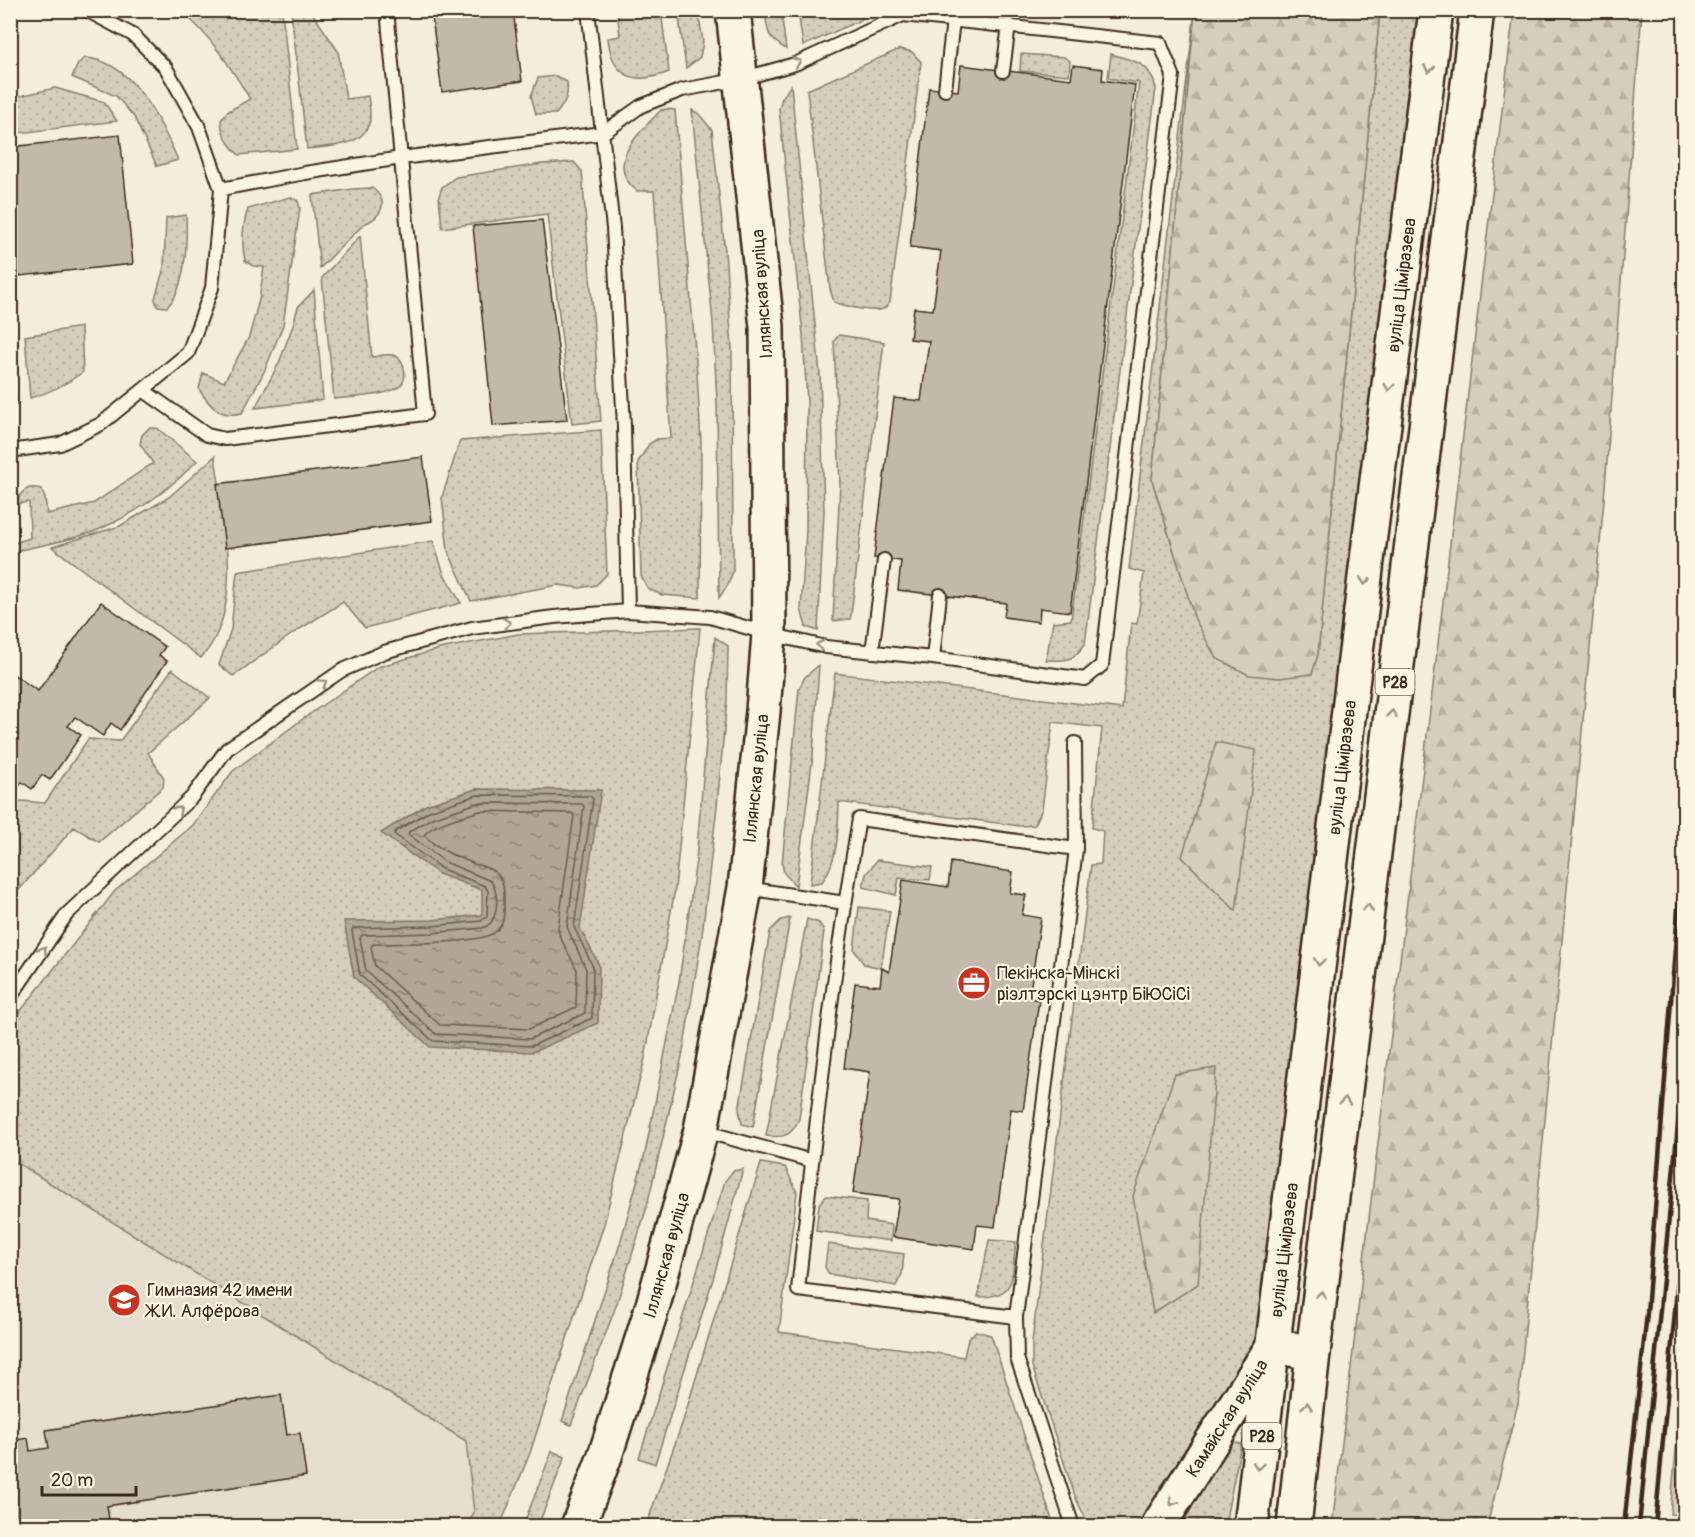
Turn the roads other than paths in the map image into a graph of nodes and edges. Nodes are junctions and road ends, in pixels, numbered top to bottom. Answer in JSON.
{"nodes":[{"id":1,"x":86,"y":10,"type":"edge"},
{"id":2,"x":387,"y":10,"type":"edge"},
{"id":3,"x":588,"y":10,"type":"edge"},
{"id":4,"x":733,"y":10,"type":"edge"},
{"id":5,"x":1436,"y":10,"type":"edge"},
{"id":6,"x":1477,"y":10,"type":"edge"},
{"id":7,"x":953,"y":20,"type":"junction"},
{"id":8,"x":1009,"y":26,"type":"junction"},
{"id":9,"x":1003,"y":71,"type":"dead end"},
{"id":10,"x":741,"y":79,"type":"junction"},
{"id":11,"x":945,"y":90,"type":"dead end"},
{"id":12,"x":603,"y":133,"type":"junction"},
{"id":13,"x":401,"y":158,"type":"junction"},
{"id":14,"x":221,"y":189,"type":"junction"},
{"id":15,"x":143,"y":390,"type":"junction"},
{"id":16,"x":10,"y":451,"type":"edge"},
{"id":17,"x":884,"y":560,"type":"dead end"},
{"id":18,"x":940,"y":595,"type":"dead end"},
{"id":19,"x":628,"y":611,"type":"junction"},
{"id":20,"x":769,"y":634,"type":"junction"},
{"id":21,"x":872,"y":652,"type":"junction"},
{"id":22,"x":933,"y":658,"type":"junction"},
{"id":23,"x":1075,"y":743,"type":"dead end"},
{"id":24,"x":1076,"y":849,"type":"junction"},
{"id":25,"x":745,"y":888,"type":"junction"},
{"id":26,"x":844,"y":903,"type":"junction"},
{"id":27,"x":10,"y":998,"type":"edge"},
{"id":28,"x":701,"y":1130,"type":"junction"},
{"id":29,"x":812,"y":1161,"type":"junction"},
{"id":30,"x":1016,"y":1317,"type":"junction"},
{"id":31,"x":1273,"y":1346,"type":"junction"},
{"id":32,"x":1313,"y":1353,"type":"junction"},
{"id":33,"x":578,"y":1527,"type":"edge"},
{"id":34,"x":1072,"y":1527,"type":"edge"},
{"id":35,"x":1158,"y":1527,"type":"edge"},
{"id":36,"x":1251,"y":1527,"type":"edge"},
{"id":37,"x":1294,"y":1527,"type":"edge"}],
"edges":[{"from":1,"to":14,"type":"lane"},
{"from":2,"to":13,"type":"lane"},
{"from":3,"to":12,"type":"lane"},
{"from":4,"to":10,"type":"main road","name":"Іллянская вуліца"},
{"from":5,"to":31,"type":"main road","name":"вуліца Ціміразева","number":"Р28","one_way":true},
{"from":32,"to":6,"type":"main road","number":"Р28","one_way":true},
{"from":7,"to":8,"type":"lane"},
{"from":10,"to":7,"type":"lane","one_way":true},
{"from":7,"to":11,"type":"lane"},
{"from":8,"to":9,"type":"lane"},
{"from":8,"to":22,"type":"lane"},
{"from":10,"to":12,"type":"lane"},
{"from":10,"to":20,"type":"main road","name":"Іллянская вуліца"},
{"from":12,"to":13,"type":"lane"},
{"from":12,"to":19,"type":"lane"},
{"from":13,"to":14,"type":"lane"},
{"from":13,"to":15,"type":"lane"},
{"from":14,"to":15,"type":"lane"},
{"from":15,"to":16,"type":"lane"},
{"from":17,"to":21,"type":"lane"},
{"from":18,"to":22,"type":"lane"},
{"from":19,"to":20,"type":"lane"},
{"from":27,"to":19,"type":"lane","one_way":true},
{"from":21,"to":20,"type":"lane","one_way":true},
{"from":20,"to":25,"type":"main road","name":"Іллянская вуліца"},
{"from":21,"to":22,"type":"lane"},
{"from":23,"to":24,"type":"lane"},
{"from":24,"to":26,"type":"lane"},
{"from":24,"to":30,"type":"lane"},
{"from":25,"to":26,"type":"lane"},
{"from":25,"to":28,"type":"main road","name":"Іллянская вуліца"},
{"from":26,"to":29,"type":"lane"},
{"from":28,"to":29,"type":"lane"},
{"from":28,"to":33,"type":"main road","name":"Іллянская вуліца"},
{"from":29,"to":30,"type":"lane"},
{"from":30,"to":34,"type":"lane"},
{"from":31,"to":32,"type":"main road","name":"Камайская вуліца"},
{"from":31,"to":35,"type":"main road","name":"Камайская вуліца","one_way":true},
{"from":31,"to":36,"type":"main road","name":"вуліца Ціміразева","number":"Р28","one_way":true},
{"from":37,"to":32,"type":"main road","number":"Р28","one_way":true}]}
